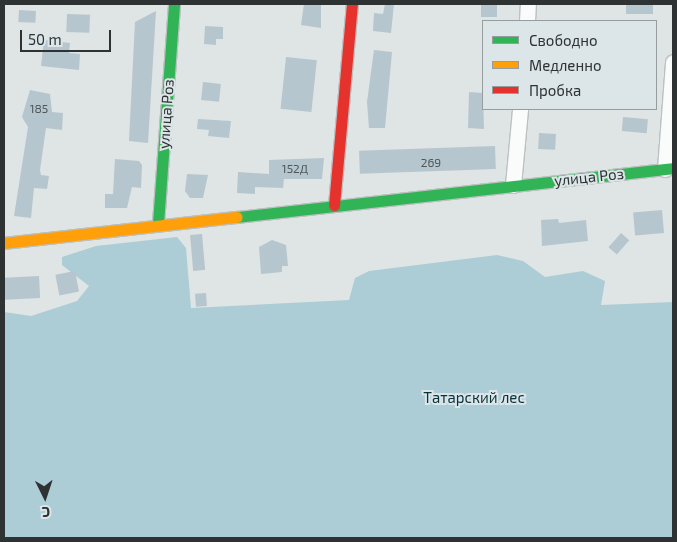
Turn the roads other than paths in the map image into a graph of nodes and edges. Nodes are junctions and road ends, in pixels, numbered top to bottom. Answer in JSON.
{"nodes":[{"id":1,"x":174,"y":4,"type":"edge"},
{"id":2,"x":352,"y":4,"type":"edge"},
{"id":3,"x":528,"y":4,"type":"edge"},
{"id":4,"x":527,"y":20,"type":"edge"},
{"id":5,"x":673,"y":62,"type":"edge"},
{"id":6,"x":520,"y":110,"type":"edge"},
{"id":7,"x":669,"y":169,"type":"edge"},
{"id":8,"x":513,"y":186,"type":"junction"},
{"id":9,"x":334,"y":204,"type":"junction"},
{"id":10,"x":158,"y":223,"type":"junction"},
{"id":11,"x":4,"y":243,"type":"edge"}],
"edges":[{"from":1,"to":10,"type":"street","name":"улица Роз"},
{"from":2,"to":9,"type":"street"},
{"from":3,"to":4,"type":"street"},
{"from":5,"to":7,"type":"street","name":"улица Роз"},
{"from":6,"to":8,"type":"street"},
{"from":7,"to":8,"type":"street","name":"улица Роз"},
{"from":8,"to":9,"type":"street","name":"улица Роз"},
{"from":9,"to":10,"type":"street","name":"улица Роз"},
{"from":10,"to":11,"type":"street","name":"улица Роз"}]}
